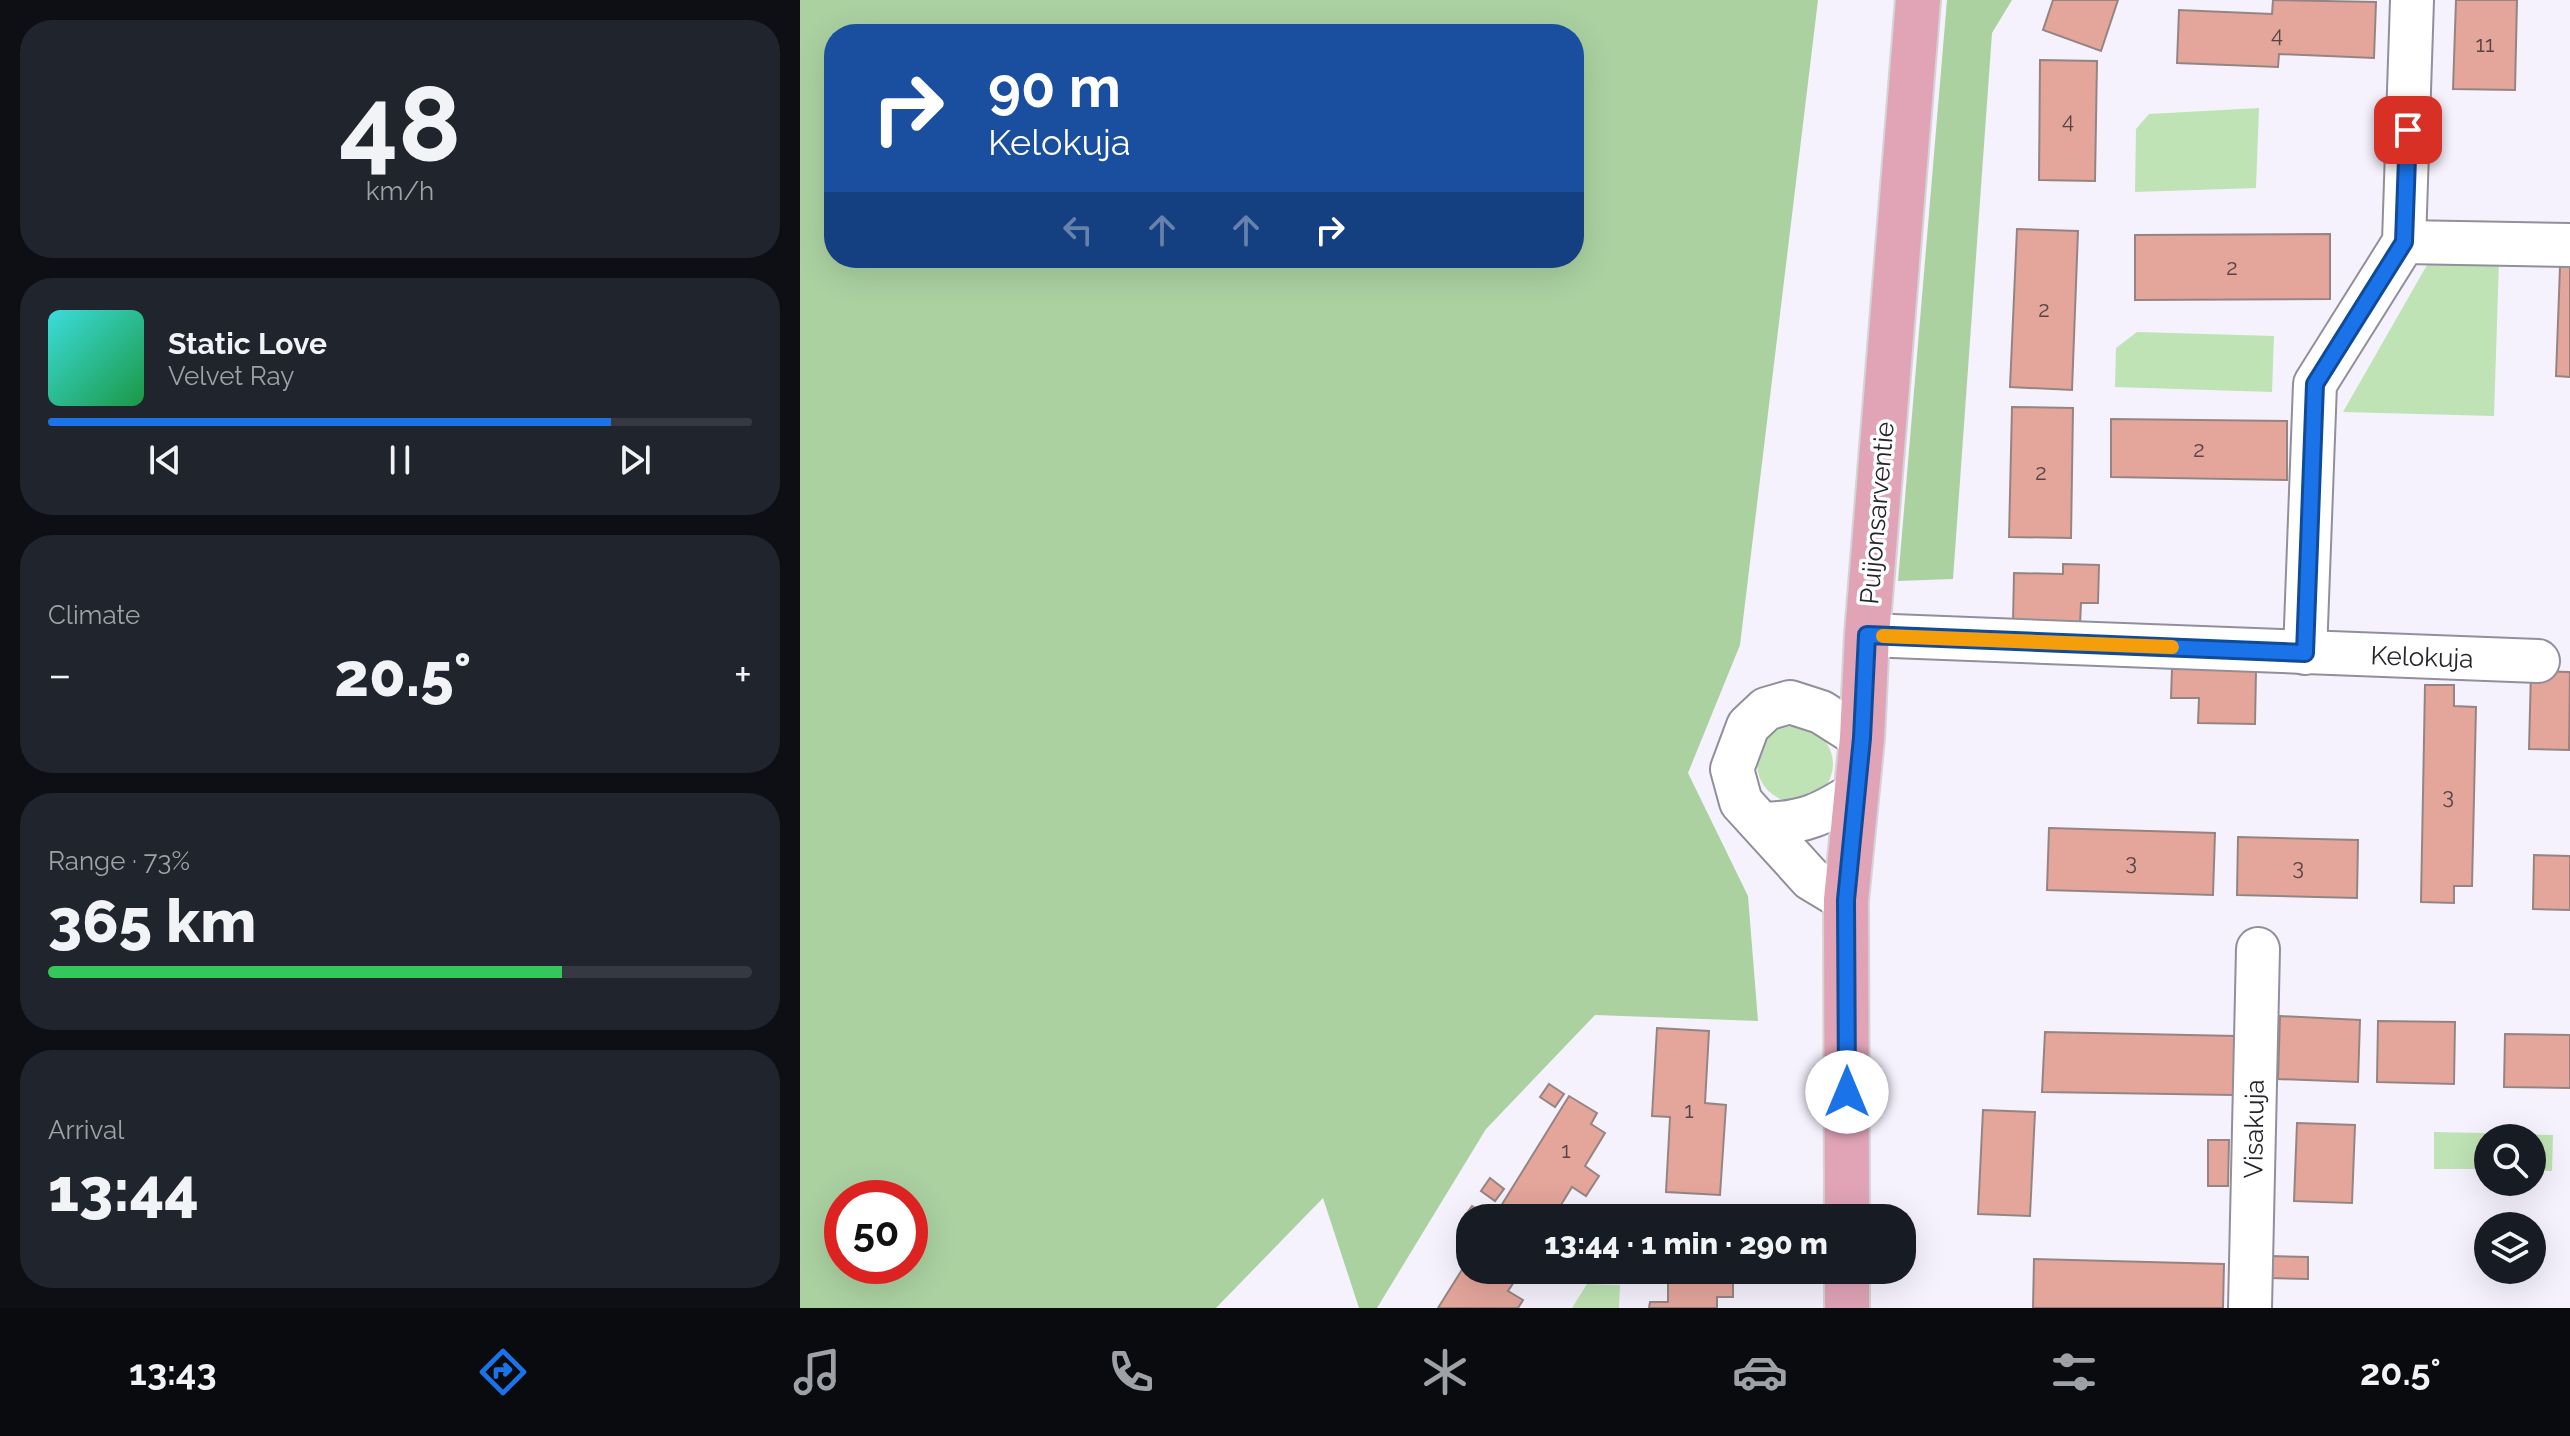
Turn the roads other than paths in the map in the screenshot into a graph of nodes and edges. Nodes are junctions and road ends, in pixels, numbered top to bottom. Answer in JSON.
{"nodes":[{"id":1,"x":1918,"y":0,"type":"edge"},
{"id":2,"x":2412,"y":0,"type":"edge"},
{"id":3,"x":2404,"y":242,"type":"junction"},
{"id":4,"x":2570,"y":245,"type":"edge"},
{"id":5,"x":1867,"y":635,"type":"junction"},
{"id":6,"x":2305,"y":653,"type":"junction"},
{"id":7,"x":2538,"y":661,"type":"dead end"},
{"id":8,"x":1862,"y":738,"type":"junction"},
{"id":9,"x":1857,"y":792,"type":"junction"},
{"id":10,"x":1763,"y":824,"type":"junction"},
{"id":11,"x":1846,"y":900,"type":"junction"},
{"id":12,"x":2258,"y":949,"type":"dead end"},
{"id":13,"x":1847,"y":1204,"type":"edge"},
{"id":14,"x":1847,"y":1284,"type":"edge"},
{"id":15,"x":1847,"y":1308,"type":"edge"},
{"id":16,"x":2250,"y":1308,"type":"edge"}],
"edges":[{"from":1,"to":5,"type":"main road","name":"Puijonsarventie"},
{"from":2,"to":3,"type":"street"},
{"from":3,"to":4,"type":"street"},
{"from":3,"to":6,"type":"street"},
{"from":5,"to":6,"type":"street","name":"Kelokuja"},
{"from":5,"to":8,"type":"main road","name":"Puijonsarventie"},
{"from":6,"to":7,"type":"street","name":"Kelokuja"},
{"from":8,"to":9,"type":"main road","name":"Puijonsarventie"},
{"from":8,"to":10,"type":"street"},
{"from":9,"to":10,"type":"street"},
{"from":9,"to":11,"type":"main road","name":"Puijonsarventie"},
{"from":10,"to":11,"type":"street"},
{"from":11,"to":13,"type":"main road","name":"Puijonsarventie"},
{"from":12,"to":16,"type":"street","name":"Visakuja"},
{"from":14,"to":15,"type":"main road"}]}
